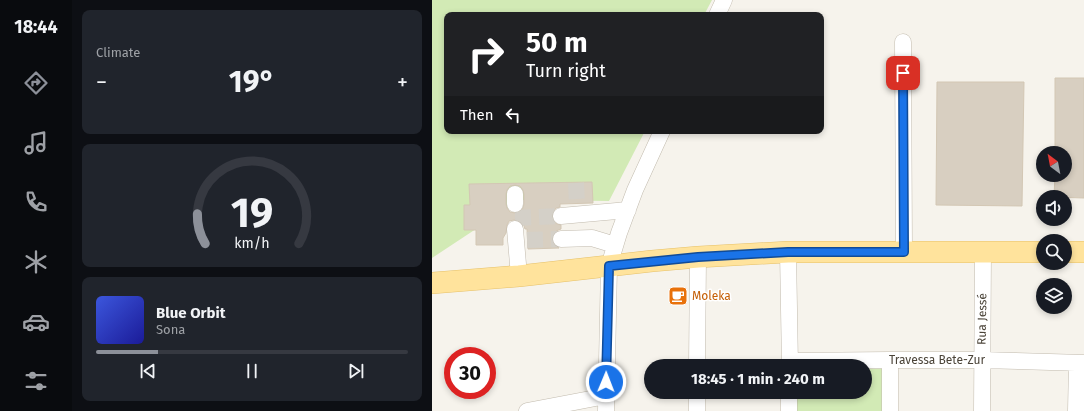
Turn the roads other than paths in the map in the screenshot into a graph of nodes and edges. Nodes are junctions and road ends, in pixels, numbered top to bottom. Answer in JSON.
{"nodes":[{"id":1,"x":724,"y":0,"type":"edge"},
{"id":2,"x":718,"y":12,"type":"edge"},
{"id":3,"x":903,"y":42,"type":"dead end"},
{"id":4,"x":661,"y":134,"type":"edge"},
{"id":5,"x":628,"y":210,"type":"junction"},
{"id":6,"x":561,"y":216,"type":"tunnel mouth"},
{"id":7,"x":520,"y":237,"type":"dead end"},
{"id":8,"x":561,"y":239,"type":"tunnel mouth"},
{"id":9,"x":615,"y":245,"type":"junction"},
{"id":10,"x":983,"y":251,"type":"junction"},
{"id":11,"x":788,"y":252,"type":"junction"},
{"id":12,"x":904,"y":252,"type":"junction"},
{"id":13,"x":1036,"y":252,"type":"edge"},
{"id":14,"x":1072,"y":252,"type":"edge"},
{"id":15,"x":1084,"y":252,"type":"edge"},
{"id":16,"x":698,"y":257,"type":"junction"},
{"id":17,"x":609,"y":266,"type":"junction"},
{"id":18,"x":519,"y":276,"type":"junction"},
{"id":19,"x":432,"y":283,"type":"edge"},
{"id":20,"x":697,"y":359,"type":"edge"},
{"id":21,"x":790,"y":359,"type":"edge"},
{"id":22,"x":890,"y":360,"type":"junction"},
{"id":23,"x":981,"y":360,"type":"junction"},
{"id":24,"x":872,"y":361,"type":"edge"},
{"id":25,"x":1080,"y":363,"type":"edge"},
{"id":26,"x":697,"y":399,"type":"edge"},
{"id":27,"x":790,"y":399,"type":"edge"},
{"id":28,"x":606,"y":404,"type":"edge"},
{"id":29,"x":527,"y":411,"type":"edge"},
{"id":30,"x":697,"y":411,"type":"edge"},
{"id":31,"x":789,"y":411,"type":"edge"},
{"id":32,"x":890,"y":411,"type":"edge"},
{"id":33,"x":982,"y":411,"type":"edge"},
{"id":34,"x":1076,"y":411,"type":"edge"}],
"edges":[{"from":1,"to":2,"type":"street"},
{"from":3,"to":12,"type":"street"},
{"from":4,"to":5,"type":"street"},
{"from":5,"to":6,"type":"street"},
{"from":5,"to":9,"type":"street"},
{"from":7,"to":18,"type":"street"},
{"from":8,"to":9,"type":"street"},
{"from":9,"to":17,"type":"street"},
{"from":10,"to":12,"type":"main road"},
{"from":10,"to":13,"type":"main road"},
{"from":10,"to":23,"type":"street","name":"Rua Jessé"},
{"from":11,"to":12,"type":"main road"},
{"from":11,"to":16,"type":"main road"},
{"from":11,"to":21,"type":"street"},
{"from":14,"to":15,"type":"main road"},
{"from":16,"to":17,"type":"main road"},
{"from":16,"to":20,"type":"street"},
{"from":17,"to":18,"type":"main road"},
{"from":17,"to":28,"type":"street"},
{"from":18,"to":19,"type":"main road"},
{"from":22,"to":23,"type":"street","name":"Travessa Bete-Zur"},
{"from":22,"to":24,"type":"street","name":"Travessa Bete-Zur"},
{"from":22,"to":32,"type":"street"},
{"from":23,"to":25,"type":"street","name":"Travessa Bete-Zur"},
{"from":23,"to":33,"type":"street","name":"Rua Jessé"},
{"from":25,"to":34,"type":"street"},
{"from":26,"to":30,"type":"street"},
{"from":27,"to":31,"type":"street"},
{"from":28,"to":29,"type":"street"}]}
